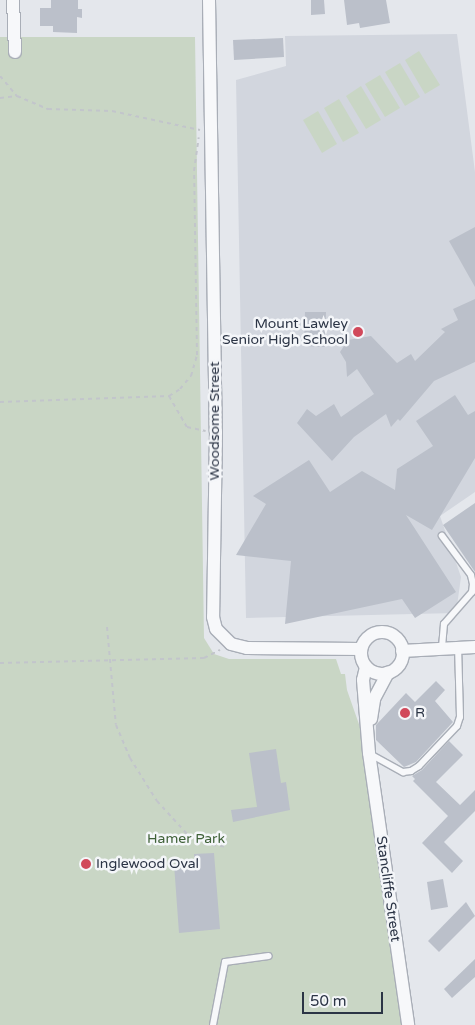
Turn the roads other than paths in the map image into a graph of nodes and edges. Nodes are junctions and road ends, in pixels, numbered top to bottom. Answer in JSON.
{"nodes":[{"id":1,"x":13,"y":0,"type":"edge"},
{"id":2,"x":209,"y":0,"type":"edge"},
{"id":3,"x":15,"y":52,"type":"dead end"},
{"id":4,"x":442,"y":536,"type":"dead end"},
{"id":5,"x":442,"y":647,"type":"junction"},
{"id":6,"x":458,"y":647,"type":"junction"},
{"id":7,"x":475,"y":647,"type":"edge"},
{"id":8,"x":361,"y":649,"type":"junction"},
{"id":9,"x":402,"y":651,"type":"junction"},
{"id":10,"x":366,"y":667,"type":"junction"},
{"id":11,"x":388,"y":673,"type":"junction"},
{"id":12,"x":369,"y":754,"type":"junction"},
{"id":13,"x":269,"y":956,"type":"dead end"},
{"id":14,"x":213,"y":1025,"type":"edge"},
{"id":15,"x":408,"y":1025,"type":"edge"}],
"edges":[{"from":1,"to":3,"type":"street"},
{"from":2,"to":8,"type":"street","name":"Woodsome Street"},
{"from":4,"to":5,"type":"lane"},
{"from":5,"to":6,"type":"street"},
{"from":5,"to":9,"type":"street"},
{"from":6,"to":7,"type":"street"},
{"from":6,"to":12,"type":"lane"},
{"from":8,"to":9,"type":"street"},
{"from":8,"to":10,"type":"street","name":"Stancliffe Street"},
{"from":9,"to":11,"type":"street","name":"Stancliffe Street"},
{"from":10,"to":11,"type":"street"},
{"from":10,"to":12,"type":"street","name":"Stancliffe Street"},
{"from":11,"to":12,"type":"street","name":"Stancliffe Street"},
{"from":12,"to":15,"type":"street","name":"Stancliffe Street"},
{"from":13,"to":14,"type":"lane"}]}
